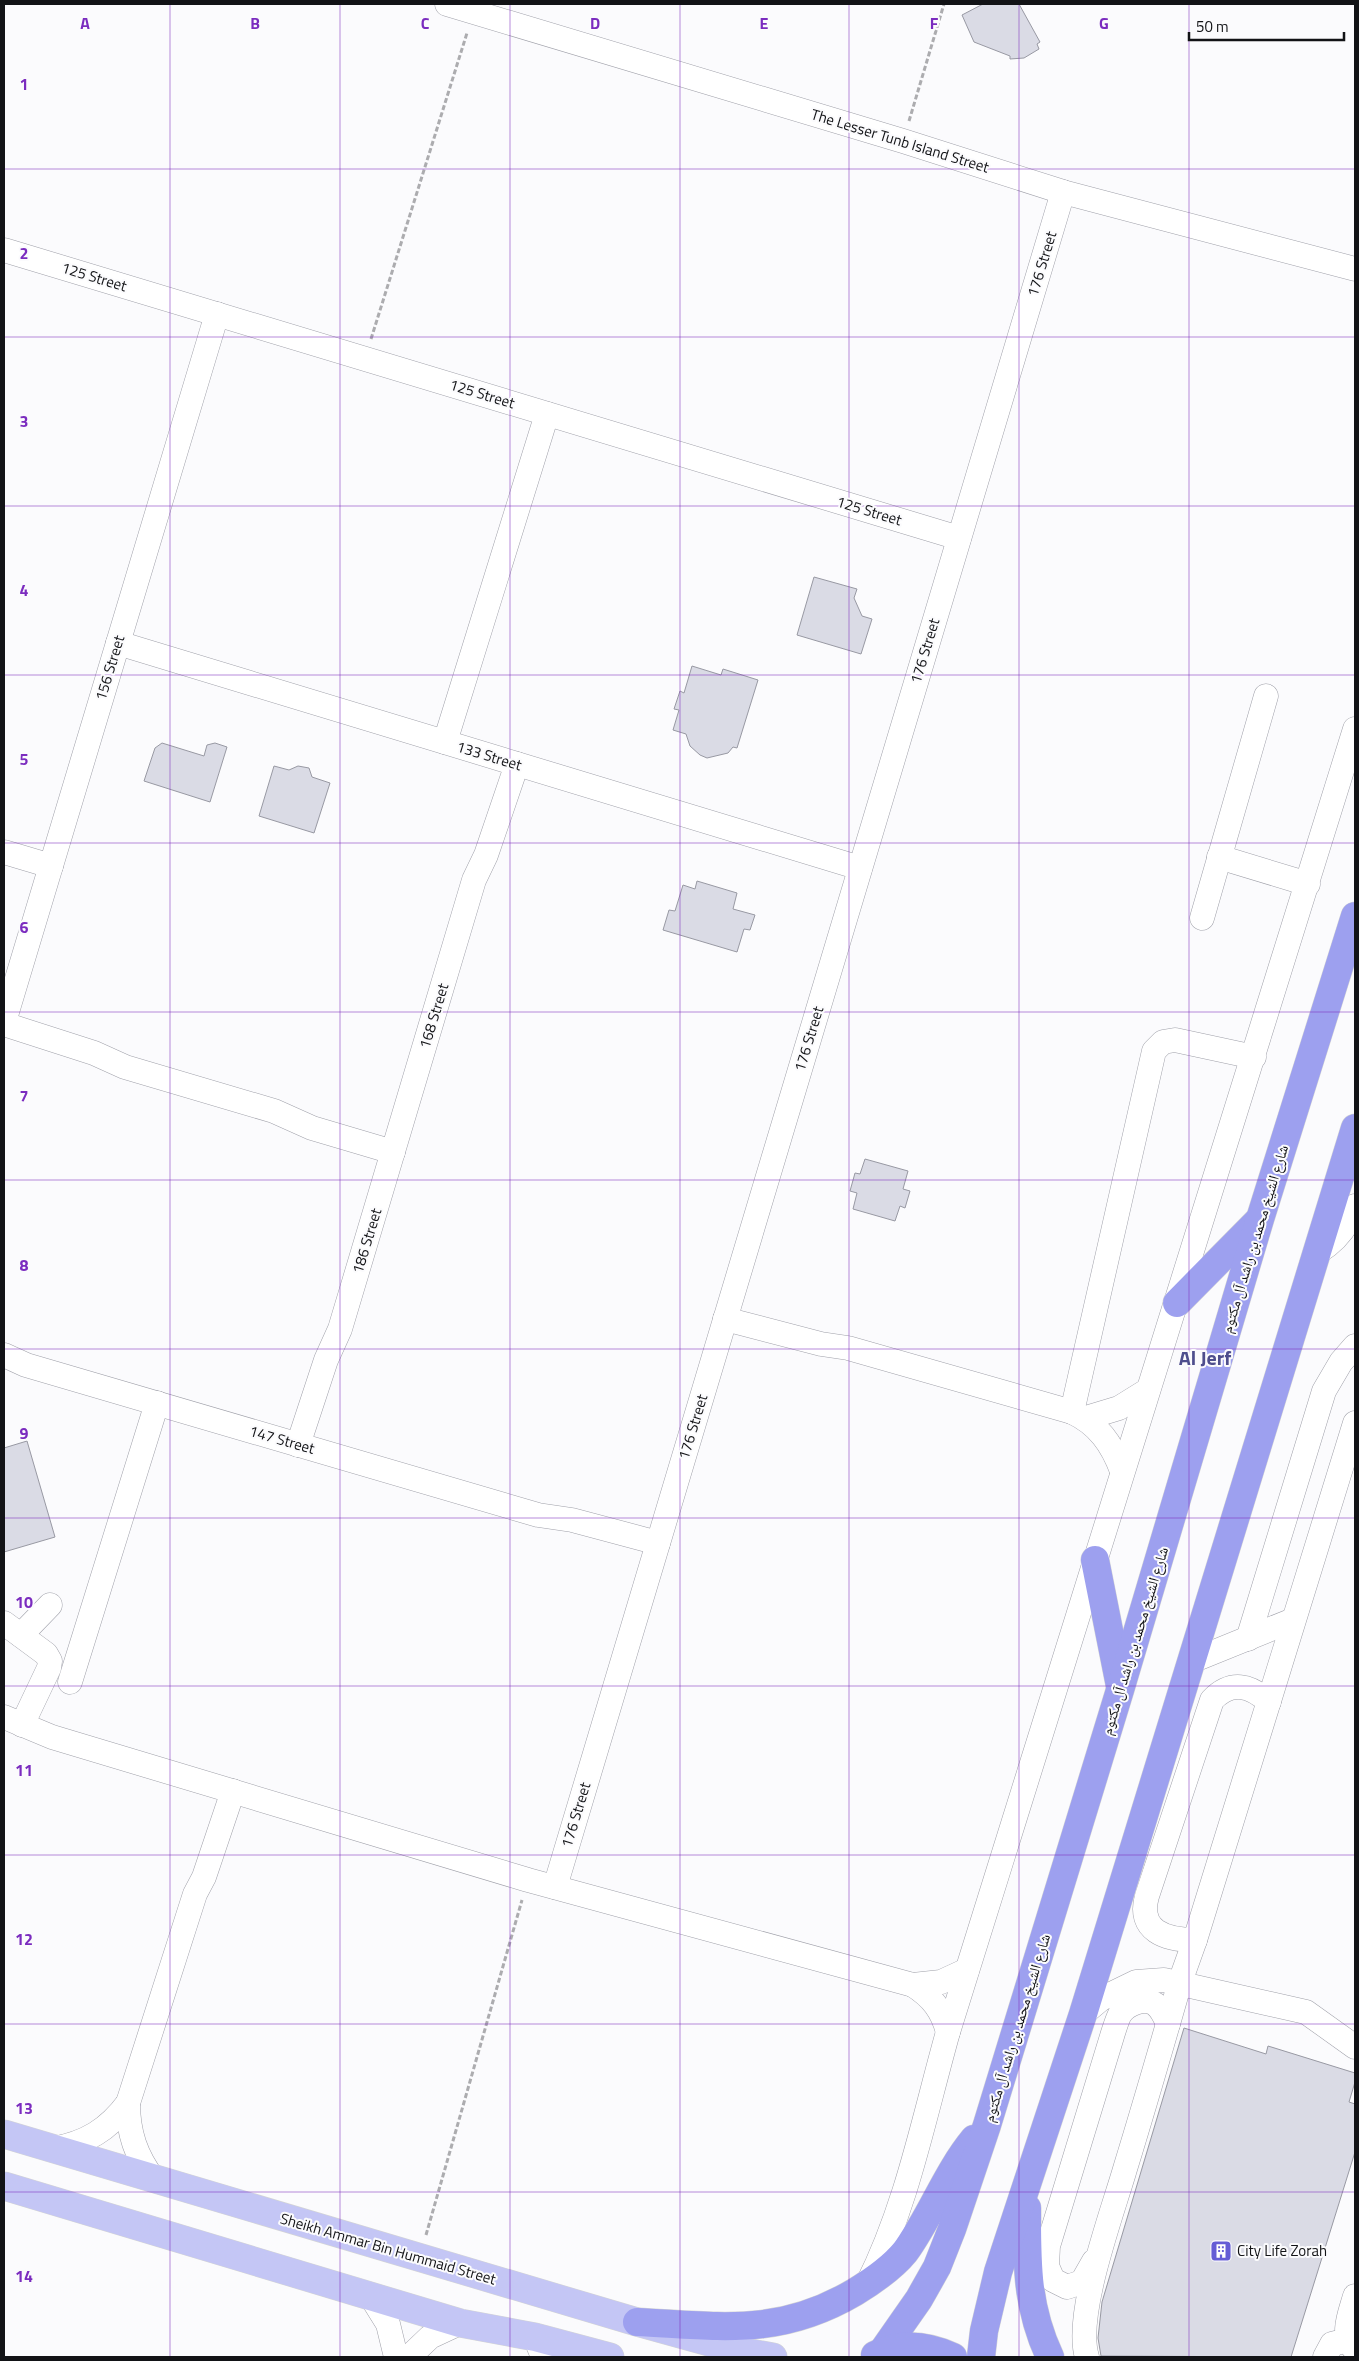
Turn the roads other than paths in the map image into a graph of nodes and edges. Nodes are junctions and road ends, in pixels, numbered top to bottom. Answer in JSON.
{"nodes":[{"id":1,"x":447,"y":4,"type":"edge"},
{"id":2,"x":501,"y":12,"type":"edge"},
{"id":3,"x":1063,"y":192,"type":"junction"},
{"id":4,"x":4,"y":250,"type":"edge"},
{"id":5,"x":1355,"y":270,"type":"edge"},
{"id":6,"x":217,"y":314,"type":"junction"},
{"id":7,"x":547,"y":414,"type":"junction"},
{"id":8,"x":959,"y":538,"type":"junction"},
{"id":9,"x":118,"y":643,"type":"junction"},
{"id":10,"x":1266,"y":696,"type":"dead end"},
{"id":11,"x":1355,"y":729,"type":"edge"},
{"id":12,"x":445,"y":742,"type":"junction"},
{"id":13,"x":508,"y":761,"type":"junction"},
{"id":14,"x":4,"y":852,"type":"edge"},
{"id":15,"x":1219,"y":857,"type":"junction"},
{"id":16,"x":4,"y":866,"type":"edge"},
{"id":17,"x":860,"y":868,"type":"junction"},
{"id":18,"x":48,"y":874,"type":"junction"},
{"id":19,"x":1308,"y":884,"type":"junction"},
{"id":20,"x":1355,"y":916,"type":"edge"},
{"id":21,"x":1202,"y":918,"type":"dead end"},
{"id":22,"x":4,"y":1023,"type":"edge"},
{"id":23,"x":4,"y":1040,"type":"edge"},
{"id":24,"x":1254,"y":1057,"type":"junction"},
{"id":25,"x":125,"y":1067,"type":"junction"},
{"id":26,"x":1355,"y":1128,"type":"edge"},
{"id":27,"x":395,"y":1145,"type":"junction"},
{"id":28,"x":1355,"y":1206,"type":"edge"},
{"id":29,"x":1260,"y":1219,"type":"junction"},
{"id":30,"x":1318,"y":1252,"type":"junction"},
{"id":31,"x":1177,"y":1303,"type":"junction"},
{"id":32,"x":728,"y":1311,"type":"junction"},
{"id":33,"x":1355,"y":1346,"type":"edge"},
{"id":34,"x":4,"y":1355,"type":"edge"},
{"id":35,"x":15,"y":1364,"type":"edge"},
{"id":36,"x":1148,"y":1390,"type":"junction"},
{"id":37,"x":157,"y":1403,"type":"junction"},
{"id":38,"x":1079,"y":1415,"type":"junction"},
{"id":39,"x":1355,"y":1423,"type":"edge"},
{"id":40,"x":307,"y":1447,"type":"junction"},
{"id":41,"x":1122,"y":1471,"type":"junction"},
{"id":42,"x":1347,"y":1476,"type":"edge"},
{"id":43,"x":656,"y":1550,"type":"junction"},
{"id":44,"x":1095,"y":1560,"type":"junction"},
{"id":45,"x":50,"y":1606,"type":"dead end"},
{"id":46,"x":1294,"y":1620,"type":"junction"},
{"id":47,"x":12,"y":1629,"type":"edge"},
{"id":48,"x":1248,"y":1639,"type":"junction"},
{"id":49,"x":1192,"y":1661,"type":"junction"},
{"id":50,"x":70,"y":1682,"type":"dead end"},
{"id":51,"x":1120,"y":1690,"type":"junction"},
{"id":52,"x":1269,"y":1702,"type":"junction"},
{"id":53,"x":13,"y":1721,"type":"edge"},
{"id":54,"x":225,"y":1789,"type":"junction"},
{"id":55,"x":555,"y":1887,"type":"junction"},
{"id":56,"x":1195,"y":1940,"type":"junction"},
{"id":57,"x":967,"y":1970,"type":"junction"},
{"id":58,"x":1180,"y":1982,"type":"junction"},
{"id":59,"x":913,"y":1985,"type":"junction"},
{"id":60,"x":1083,"y":2014,"type":"junction"},
{"id":61,"x":1168,"y":2024,"type":"junction"},
{"id":62,"x":948,"y":2032,"type":"junction"},
{"id":63,"x":1355,"y":2047,"type":"edge"},
{"id":64,"x":128,"y":2103,"type":"junction"},
{"id":65,"x":987,"y":2125,"type":"junction"},
{"id":66,"x":4,"y":2134,"type":"edge"},
{"id":67,"x":53,"y":2149,"type":"junction"},
{"id":68,"x":154,"y":2180,"type":"junction"},
{"id":69,"x":1026,"y":2181,"type":"junction"},
{"id":70,"x":4,"y":2186,"type":"edge"},
{"id":71,"x":1102,"y":2246,"type":"junction"},
{"id":72,"x":867,"y":2285,"type":"junction"},
{"id":73,"x":370,"y":2294,"type":"junction"},
{"id":74,"x":1355,"y":2296,"type":"edge"},
{"id":75,"x":638,"y":2322,"type":"junction"},
{"id":76,"x":460,"y":2323,"type":"junction"},
{"id":77,"x":1352,"y":2345,"type":"edge"},
{"id":78,"x":539,"y":2347,"type":"edge"},
{"id":79,"x":874,"y":2355,"type":"edge"},
{"id":80,"x":396,"y":2357,"type":"edge"},
{"id":81,"x":408,"y":2357,"type":"edge"},
{"id":82,"x":610,"y":2357,"type":"edge"},
{"id":83,"x":773,"y":2357,"type":"edge"},
{"id":84,"x":953,"y":2357,"type":"edge"},
{"id":85,"x":981,"y":2357,"type":"edge"},
{"id":86,"x":1050,"y":2357,"type":"edge"},
{"id":87,"x":1087,"y":2357,"type":"edge"},
{"id":88,"x":1325,"y":2357,"type":"edge"}],
"edges":[{"from":1,"to":2,"type":"street","name":"The Lesser Tunb Island Street"},
{"from":2,"to":3,"type":"street","name":"The Lesser Tunb Island Street"},
{"from":3,"to":5,"type":"street","name":"The Lesser Tunb Island Street"},
{"from":3,"to":8,"type":"street","name":"176 Street"},
{"from":4,"to":6,"type":"street","name":"125 Street"},
{"from":6,"to":7,"type":"street","name":"125 Street"},
{"from":6,"to":9,"type":"street","name":"156 Street"},
{"from":7,"to":8,"type":"street","name":"125 Street"},
{"from":7,"to":12,"type":"street"},
{"from":8,"to":17,"type":"street","name":"176 Street"},
{"from":9,"to":12,"type":"street","name":"133 Street"},
{"from":9,"to":18,"type":"street","name":"156 Street"},
{"from":10,"to":15,"type":"street"},
{"from":11,"to":19,"type":"street"},
{"from":12,"to":13,"type":"street","name":"133 Street"},
{"from":13,"to":17,"type":"street","name":"133 Street"},
{"from":13,"to":27,"type":"street","name":"168 Street"},
{"from":14,"to":18,"type":"street"},
{"from":15,"to":19,"type":"street"},
{"from":15,"to":21,"type":"street"},
{"from":16,"to":18,"type":"street"},
{"from":17,"to":32,"type":"street","name":"176 Street"},
{"from":18,"to":22,"type":"street","name":"156 Street"},
{"from":19,"to":24,"type":"street"},
{"from":20,"to":29,"type":"highway","name":"شارع الشيخ محمد بن راشد آل مكتوم"},
{"from":22,"to":25,"type":"street"},
{"from":23,"to":25,"type":"street"},
{"from":24,"to":31,"type":"street"},
{"from":24,"to":38,"type":"street"},
{"from":25,"to":27,"type":"street"},
{"from":26,"to":30,"type":"highway"},
{"from":27,"to":40,"type":"street","name":"186 Street"},
{"from":28,"to":30,"type":"street"},
{"from":29,"to":31,"type":"highway"},
{"from":29,"to":51,"type":"highway","name":"شارع الشيخ محمد بن راشد آل مكتوم"},
{"from":30,"to":49,"type":"highway"},
{"from":31,"to":36,"type":"street"},
{"from":32,"to":38,"type":"street"},
{"from":32,"to":43,"type":"street","name":"176 Street"},
{"from":33,"to":48,"type":"street"},
{"from":34,"to":35,"type":"street","name":"147 Street"},
{"from":35,"to":37,"type":"street","name":"147 Street"},
{"from":36,"to":38,"type":"street"},
{"from":36,"to":41,"type":"street"},
{"from":37,"to":40,"type":"street","name":"147 Street"},
{"from":37,"to":50,"type":"street"},
{"from":38,"to":41,"type":"street"},
{"from":39,"to":42,"type":"street"},
{"from":40,"to":43,"type":"street","name":"147 Street"},
{"from":41,"to":44,"type":"street"},
{"from":42,"to":46,"type":"street"},
{"from":43,"to":55,"type":"street","name":"176 Street"},
{"from":44,"to":51,"type":"highway"},
{"from":44,"to":57,"type":"street"},
{"from":45,"to":47,"type":"street"},
{"from":46,"to":48,"type":"street"},
{"from":46,"to":52,"type":"street"},
{"from":47,"to":53,"type":"street"},
{"from":48,"to":49,"type":"street"},
{"from":49,"to":60,"type":"highway"},
{"from":51,"to":65,"type":"highway","name":"شارع الشيخ محمد بن راشد آل مكتوم"},
{"from":52,"to":56,"type":"street"},
{"from":52,"to":56,"type":"street"},
{"from":53,"to":54,"type":"street"},
{"from":54,"to":55,"type":"street"},
{"from":54,"to":64,"type":"street"},
{"from":55,"to":59,"type":"street"},
{"from":56,"to":58,"type":"street"},
{"from":57,"to":59,"type":"street"},
{"from":57,"to":62,"type":"street"},
{"from":58,"to":60,"type":"street"},
{"from":58,"to":61,"type":"street"},
{"from":58,"to":63,"type":"street"},
{"from":59,"to":62,"type":"street"},
{"from":60,"to":69,"type":"highway"},
{"from":61,"to":71,"type":"street"},
{"from":61,"to":71,"type":"street"},
{"from":62,"to":72,"type":"street"},
{"from":64,"to":67,"type":"street"},
{"from":64,"to":68,"type":"street"},
{"from":65,"to":72,"type":"highway"},
{"from":65,"to":79,"type":"highway","name":"شارع الشيخ محمد بن راشد آل مكتوم"},
{"from":66,"to":67,"type":"main road","name":"Sheikh Ammar Bin Hummaid Street"},
{"from":67,"to":68,"type":"main road","name":"Sheikh Ammar Bin Hummaid Street"},
{"from":68,"to":75,"type":"main road","name":"Sheikh Ammar Bin Hummaid Street"},
{"from":69,"to":85,"type":"highway"},
{"from":69,"to":86,"type":"highway"},
{"from":70,"to":73,"type":"main road"},
{"from":71,"to":87,"type":"street"},
{"from":72,"to":75,"type":"highway"},
{"from":73,"to":76,"type":"main road"},
{"from":73,"to":80,"type":"street"},
{"from":74,"to":77,"type":"street"},
{"from":75,"to":83,"type":"main road","name":"Sheikh Ammar Bin Hummaid Street"},
{"from":76,"to":78,"type":"main road"},
{"from":76,"to":81,"type":"street"},
{"from":77,"to":88,"type":"street"},
{"from":78,"to":82,"type":"main road"},
{"from":79,"to":84,"type":"highway"}]}
